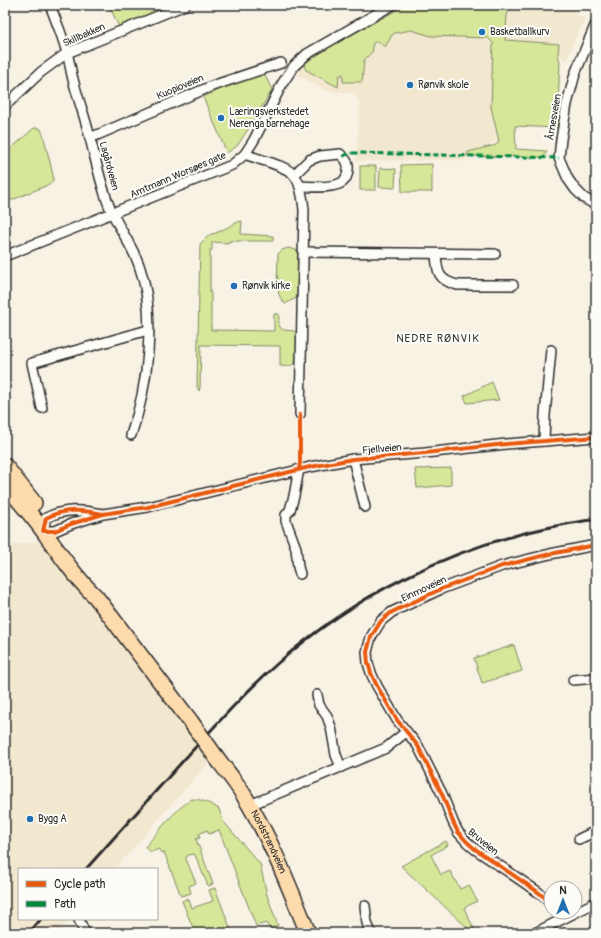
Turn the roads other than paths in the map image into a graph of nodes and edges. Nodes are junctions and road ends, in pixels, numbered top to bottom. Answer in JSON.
{"nodes":[{"id":1,"x":50,"y":5,"type":"edge"},
{"id":2,"x":185,"y":5,"type":"edge"},
{"id":3,"x":392,"y":5,"type":"edge"},
{"id":4,"x":596,"y":24,"type":"edge"},
{"id":5,"x":67,"y":53,"type":"junction"},
{"id":6,"x":281,"y":63,"type":"dead end"},
{"id":7,"x":5,"y":106,"type":"edge"},
{"id":8,"x":90,"y":138,"type":"junction"},
{"id":9,"x":245,"y":154,"type":"junction"},
{"id":10,"x":294,"y":175,"type":"junction"},
{"id":11,"x":300,"y":186,"type":"junction"},
{"id":12,"x":596,"y":205,"type":"edge"},
{"id":13,"x":112,"y":213,"type":"junction"},
{"id":14,"x":304,"y":252,"type":"junction"},
{"id":15,"x":436,"y":254,"type":"junction"},
{"id":16,"x":495,"y":254,"type":"dead end"},
{"id":17,"x":5,"y":256,"type":"edge"},
{"id":18,"x":513,"y":285,"type":"dead end"},
{"id":19,"x":148,"y":330,"type":"junction"},
{"id":20,"x":551,"y":350,"type":"dead end"},
{"id":21,"x":42,"y":408,"type":"dead end"},
{"id":22,"x":300,"y":414,"type":"dead end"},
{"id":23,"x":130,"y":435,"type":"dead end"},
{"id":24,"x":596,"y":437,"type":"edge"},
{"id":25,"x":544,"y":441,"type":"junction"},
{"id":26,"x":353,"y":460,"type":"junction"},
{"id":27,"x":5,"y":466,"type":"edge"},
{"id":28,"x":299,"y":470,"type":"junction"},
{"id":29,"x":5,"y":483,"type":"edge"},
{"id":30,"x":365,"y":507,"type":"dead end"},
{"id":31,"x":103,"y":514,"type":"junction"},
{"id":32,"x":48,"y":527,"type":"junction"},
{"id":33,"x":596,"y":545,"type":"edge"},
{"id":34,"x":300,"y":574,"type":"dead end"},
{"id":35,"x":596,"y":678,"type":"edge"},
{"id":36,"x":573,"y":680,"type":"dead end"},
{"id":37,"x":317,"y":695,"type":"dead end"},
{"id":38,"x":406,"y":732,"type":"junction"},
{"id":39,"x":341,"y":767,"type":"junction"},
{"id":40,"x":250,"y":805,"type":"junction"},
{"id":41,"x":596,"y":831,"type":"edge"},
{"id":42,"x":579,"y":839,"type":"dead end"},
{"id":43,"x":543,"y":896,"type":"edge"},
{"id":44,"x":596,"y":902,"type":"edge"},
{"id":45,"x":365,"y":906,"type":"dead end"},
{"id":46,"x":583,"y":907,"type":"edge"},
{"id":47,"x":79,"y":920,"type":"edge"},
{"id":48,"x":553,"y":920,"type":"edge"},
{"id":49,"x":85,"y":933,"type":"edge"},
{"id":50,"x":308,"y":933,"type":"edge"},
{"id":51,"x":371,"y":933,"type":"edge"},
{"id":52,"x":535,"y":933,"type":"edge"}],
"edges":[{"from":1,"to":5,"type":"street","name":"Lagårdveien"},
{"from":2,"to":5,"type":"street","name":"Skillbakken"},
{"from":3,"to":9,"type":"street","name":"Amtmann Worsøes gate"},
{"from":4,"to":12,"type":"street","name":"Årnesveien"},
{"from":5,"to":7,"type":"street","name":"Skillbakken"},
{"from":5,"to":8,"type":"street","name":"Lagårdveien"},
{"from":6,"to":8,"type":"street","name":"Kuopioveien"},
{"from":8,"to":13,"type":"street","name":"Lagårdveien"},
{"from":9,"to":10,"type":"street"},
{"from":9,"to":13,"type":"street","name":"Amtmann Worsøes gate"},
{"from":10,"to":11,"type":"street"},
{"from":10,"to":11,"type":"street"},
{"from":11,"to":14,"type":"street"},
{"from":13,"to":17,"type":"street","name":"Amtmann Worsøes gate"},
{"from":13,"to":19,"type":"street","name":"Lagårdveien"},
{"from":14,"to":15,"type":"street"},
{"from":14,"to":22,"type":"street"},
{"from":15,"to":16,"type":"street"},
{"from":15,"to":18,"type":"street"},
{"from":19,"to":21,"type":"street"},
{"from":19,"to":23,"type":"street","name":"Lagårdveien"},
{"from":20,"to":25,"type":"street"},
{"from":24,"to":25,"type":"street","name":"Fjellveien"},
{"from":25,"to":26,"type":"street","name":"Fjellveien"},
{"from":26,"to":28,"type":"street","name":"Fjellveien"},
{"from":26,"to":30,"type":"street"},
{"from":27,"to":32,"type":"main road"},
{"from":28,"to":31,"type":"street","name":"Fjellveien"},
{"from":28,"to":34,"type":"street"},
{"from":29,"to":32,"type":"main road"},
{"from":31,"to":32,"type":"street","name":"Fjellveien"},
{"from":31,"to":32,"type":"street","name":"Fjellveien"},
{"from":32,"to":40,"type":"main road","name":"Nordstrandveien","bridge":true},
{"from":33,"to":38,"type":"street","name":"Einmoveien"},
{"from":35,"to":36,"type":"street"},
{"from":37,"to":39,"type":"street"},
{"from":38,"to":39,"type":"street"},
{"from":38,"to":43,"type":"street","name":"Bruveien"},
{"from":39,"to":40,"type":"street"},
{"from":40,"to":50,"type":"main road","name":"Nordstrandveien"},
{"from":41,"to":42,"type":"street"},
{"from":44,"to":46,"type":"street"},
{"from":45,"to":51,"type":"street"},
{"from":47,"to":49,"type":"street"},
{"from":48,"to":52,"type":"street"}]}
